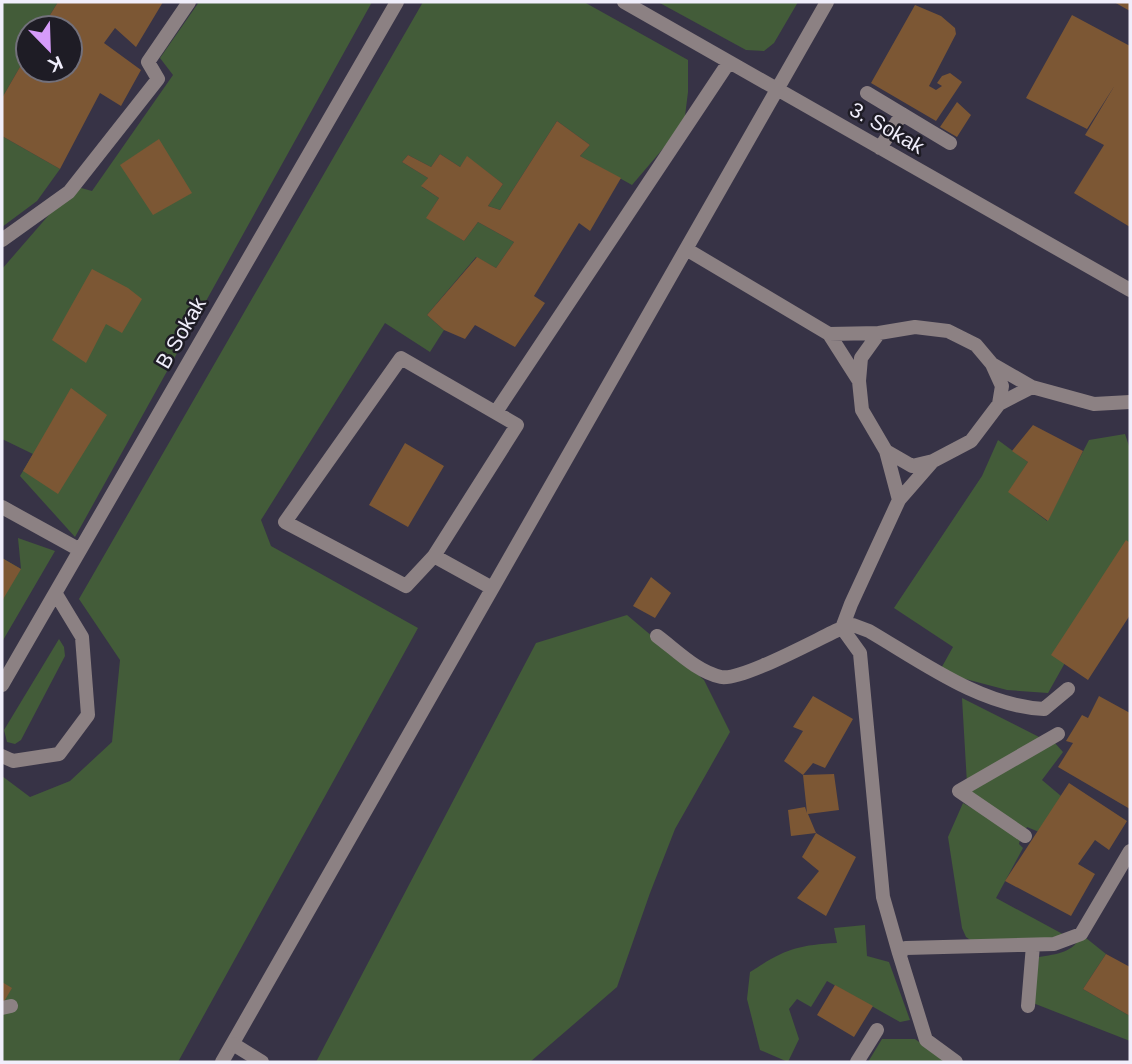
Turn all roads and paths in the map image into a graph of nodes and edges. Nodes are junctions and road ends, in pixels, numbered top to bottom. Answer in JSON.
{"nodes":[{"id":1,"x":189,"y":2,"type":"edge"},
{"id":2,"x":397,"y":2,"type":"edge"},
{"id":3,"x":624,"y":2,"type":"edge"},
{"id":4,"x":827,"y":2,"type":"edge"},
{"id":5,"x":729,"y":62,"type":"junction"},
{"id":6,"x":777,"y":89,"type":"junction"},
{"id":7,"x":867,"y":93,"type":"dead end"},
{"id":8,"x":902,"y":114,"type":"junction"},
{"id":9,"x":950,"y":143,"type":"dead end"},
{"id":10,"x":880,"y":148,"type":"junction"},
{"id":11,"x":2,"y":240,"type":"edge"},
{"id":12,"x":686,"y":249,"type":"junction"},
{"id":13,"x":1130,"y":290,"type":"edge"},
{"id":14,"x":879,"y":333,"type":"junction"},
{"id":15,"x":829,"y":334,"type":"junction"},
{"id":16,"x":992,"y":364,"type":"junction"},
{"id":17,"x":859,"y":381,"type":"junction"},
{"id":18,"x":1032,"y":387,"type":"junction"},
{"id":19,"x":1130,"y":402,"type":"edge"},
{"id":20,"x":999,"y":404,"type":"junction"},
{"id":21,"x":496,"y":412,"type":"junction"},
{"id":22,"x":886,"y":452,"type":"junction"},
{"id":23,"x":933,"y":461,"type":"junction"},
{"id":24,"x":900,"y":500,"type":"junction"},
{"id":25,"x":2,"y":507,"type":"edge"},
{"id":26,"x":80,"y":550,"type":"junction"},
{"id":27,"x":434,"y":556,"type":"junction"},
{"id":28,"x":492,"y":588,"type":"junction"},
{"id":29,"x":55,"y":594,"type":"junction"},
{"id":30,"x":842,"y":628,"type":"junction"},
{"id":31,"x":657,"y":636,"type":"dead end"},
{"id":32,"x":2,"y":685,"type":"edge"},
{"id":33,"x":1068,"y":689,"type":"dead end"},
{"id":34,"x":1058,"y":734,"type":"dead end"},
{"id":35,"x":2,"y":756,"type":"edge"},
{"id":36,"x":1025,"y":836,"type":"dead end"},
{"id":37,"x":1130,"y":851,"type":"edge"},
{"id":38,"x":1033,"y":945,"type":"junction"},
{"id":39,"x":899,"y":953,"type":"junction"},
{"id":40,"x":1028,"y":1006,"type":"dead end"},
{"id":41,"x":877,"y":1030,"type":"dead end"},
{"id":42,"x":233,"y":1044,"type":"junction"},
{"id":43,"x":222,"y":1062,"type":"edge"},
{"id":44,"x":262,"y":1062,"type":"edge"},
{"id":45,"x":857,"y":1062,"type":"edge"},
{"id":46,"x":956,"y":1062,"type":"edge"}],
"edges":[{"from":1,"to":11,"type":"street"},
{"from":2,"to":26,"type":"street","name":"B Sokak"},
{"from":3,"to":5,"type":"street","name":"3. Sokak"},
{"from":4,"to":6,"type":"street"},
{"from":5,"to":6,"type":"street","name":"3. Sokak"},
{"from":5,"to":21,"type":"street"},
{"from":6,"to":10,"type":"street","name":"3. Sokak"},
{"from":6,"to":12,"type":"street"},
{"from":7,"to":8,"type":"street"},
{"from":8,"to":9,"type":"street"},
{"from":8,"to":10,"type":"street"},
{"from":10,"to":13,"type":"street","name":"3. Sokak"},
{"from":12,"to":15,"type":"street"},
{"from":12,"to":28,"type":"street"},
{"from":14,"to":15,"type":"street"},
{"from":14,"to":16,"type":"street"},
{"from":14,"to":17,"type":"street"},
{"from":15,"to":17,"type":"street"},
{"from":16,"to":18,"type":"street"},
{"from":16,"to":20,"type":"street"},
{"from":17,"to":22,"type":"street"},
{"from":18,"to":19,"type":"street"},
{"from":18,"to":20,"type":"street"},
{"from":20,"to":23,"type":"street"},
{"from":21,"to":27,"type":"street"},
{"from":21,"to":27,"type":"street"},
{"from":22,"to":23,"type":"street"},
{"from":22,"to":24,"type":"street"},
{"from":23,"to":24,"type":"street"},
{"from":24,"to":30,"type":"street"},
{"from":25,"to":26,"type":"street"},
{"from":26,"to":29,"type":"street","name":"B Sokak"},
{"from":27,"to":28,"type":"street"},
{"from":28,"to":42,"type":"street"},
{"from":29,"to":32,"type":"street","name":"B Sokak"},
{"from":29,"to":35,"type":"street"},
{"from":30,"to":31,"type":"street"},
{"from":30,"to":33,"type":"street"},
{"from":30,"to":39,"type":"street"},
{"from":34,"to":36,"type":"street"},
{"from":37,"to":38,"type":"street"},
{"from":38,"to":39,"type":"street"},
{"from":38,"to":40,"type":"street"},
{"from":39,"to":46,"type":"street"},
{"from":41,"to":45,"type":"street"},
{"from":42,"to":43,"type":"street"},
{"from":42,"to":44,"type":"street"}]}
